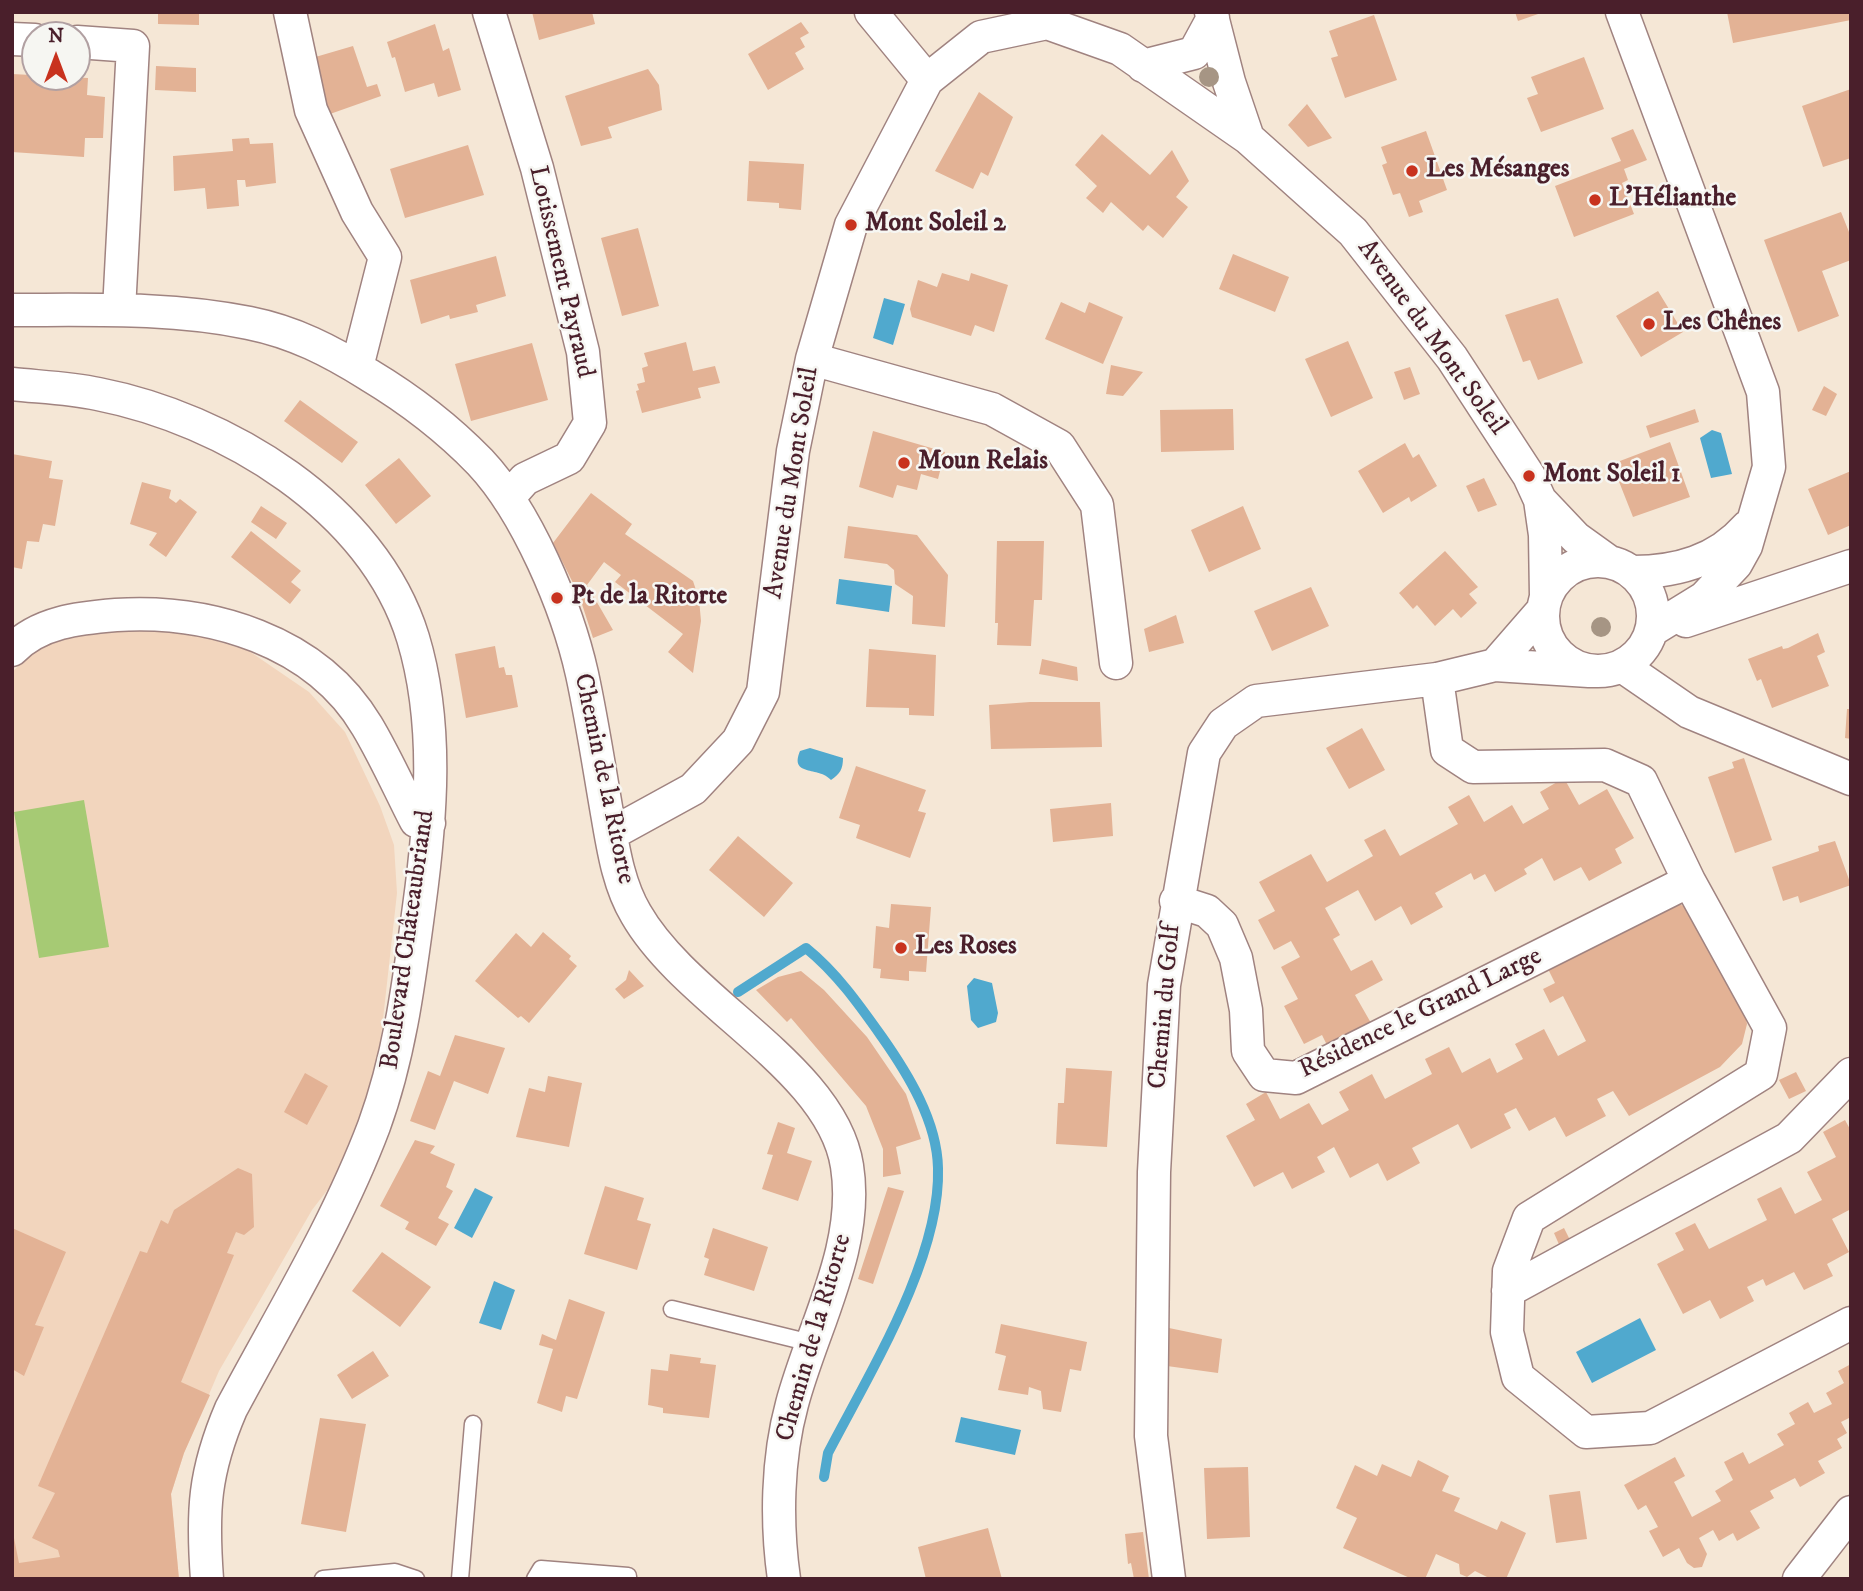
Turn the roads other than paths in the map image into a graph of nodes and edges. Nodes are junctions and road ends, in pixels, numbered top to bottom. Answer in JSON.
{"nodes":[{"id":1,"x":290,"y":12,"type":"edge"},
{"id":2,"x":489,"y":12,"type":"edge"},
{"id":3,"x":871,"y":12,"type":"edge"},
{"id":4,"x":1622,"y":12,"type":"edge"},
{"id":5,"x":1212,"y":15,"type":"edge"},
{"id":6,"x":91,"y":43,"type":"edge"},
{"id":7,"x":1143,"y":66,"type":"junction"},
{"id":8,"x":927,"y":80,"type":"junction"},
{"id":9,"x":1248,"y":138,"type":"junction"},
{"id":10,"x":12,"y":310,"type":"edge"},
{"id":11,"x":118,"y":310,"type":"junction"},
{"id":12,"x":812,"y":359,"type":"junction"},
{"id":13,"x":357,"y":367,"type":"junction"},
{"id":14,"x":12,"y":384,"type":"edge"},
{"id":15,"x":508,"y":498,"type":"junction"},
{"id":16,"x":1540,"y":500,"type":"junction"},
{"id":17,"x":1753,"y":521,"type":"junction"},
{"id":18,"x":1851,"y":566,"type":"edge"},
{"id":19,"x":1620,"y":567,"type":"junction"},
{"id":20,"x":1544,"y":603,"type":"junction"},
{"id":21,"x":1652,"y":632,"type":"junction"},
{"id":22,"x":12,"y":650,"type":"edge"},
{"id":23,"x":1116,"y":663,"type":"dead end"},
{"id":24,"x":1495,"y":665,"type":"junction"},
{"id":25,"x":1622,"y":666,"type":"junction"},
{"id":26,"x":1589,"y":671,"type":"junction"},
{"id":27,"x":1437,"y":679,"type":"junction"},
{"id":28,"x":1851,"y":779,"type":"edge"},
{"id":29,"x":429,"y":823,"type":"junction"},
{"id":30,"x":611,"y":834,"type":"junction"},
{"id":31,"x":1689,"y":881,"type":"junction"},
{"id":32,"x":1176,"y":901,"type":"junction"},
{"id":33,"x":1851,"y":1074,"type":"edge"},
{"id":34,"x":1508,"y":1291,"type":"junction"},
{"id":35,"x":672,"y":1309,"type":"dead end"},
{"id":36,"x":1851,"y":1323,"type":"edge"},
{"id":37,"x":811,"y":1343,"type":"junction"},
{"id":38,"x":473,"y":1424,"type":"dead end"},
{"id":39,"x":1851,"y":1512,"type":"edge"},
{"id":40,"x":207,"y":1579,"type":"edge"},
{"id":41,"x":323,"y":1579,"type":"edge"},
{"id":42,"x":416,"y":1579,"type":"edge"},
{"id":43,"x":460,"y":1579,"type":"edge"},
{"id":44,"x":535,"y":1579,"type":"edge"},
{"id":45,"x":628,"y":1579,"type":"edge"},
{"id":46,"x":784,"y":1579,"type":"edge"},
{"id":47,"x":1169,"y":1579,"type":"edge"},
{"id":48,"x":1800,"y":1579,"type":"edge"}],
"edges":[{"from":1,"to":13,"type":"street"},
{"from":2,"to":15,"type":"street","name":"Lotissement Payraud"},
{"from":3,"to":8,"type":"street"},
{"from":4,"to":17,"type":"street"},
{"from":5,"to":7,"type":"street"},
{"from":5,"to":9,"type":"street"},
{"from":6,"to":11,"type":"street"},
{"from":7,"to":8,"type":"street","name":"Avenue du Mont Soleil"},
{"from":7,"to":9,"type":"street","name":"Avenue du Mont Soleil"},
{"from":8,"to":12,"type":"street","name":"Avenue du Mont Soleil"},
{"from":9,"to":16,"type":"street","name":"Avenue du Mont Soleil"},
{"from":10,"to":11,"type":"street","name":"Chemin de la Ritorte"},
{"from":11,"to":13,"type":"street","name":"Chemin de la Ritorte"},
{"from":12,"to":23,"type":"street"},
{"from":12,"to":30,"type":"street","name":"Avenue du Mont Soleil"},
{"from":13,"to":15,"type":"street","name":"Chemin de la Ritorte"},
{"from":14,"to":29,"type":"street","name":"Boulevard Châteaubriand"},
{"from":15,"to":30,"type":"street","name":"Chemin de la Ritorte"},
{"from":16,"to":19,"type":"street","name":"Avenue du Mont Soleil"},
{"from":16,"to":20,"type":"street","name":"Avenue du Mont Soleil"},
{"from":17,"to":19,"type":"street"},
{"from":17,"to":21,"type":"street"},
{"from":18,"to":21,"type":"street"},
{"from":19,"to":20,"type":"street"},
{"from":19,"to":21,"type":"street"},
{"from":20,"to":24,"type":"street"},
{"from":20,"to":26,"type":"street"},
{"from":21,"to":25,"type":"street"},
{"from":22,"to":29,"type":"street"},
{"from":24,"to":26,"type":"street","name":"Chemin du Golf"},
{"from":24,"to":27,"type":"street","name":"Chemin du Golf"},
{"from":25,"to":26,"type":"street"},
{"from":25,"to":28,"type":"street"},
{"from":27,"to":31,"type":"street"},
{"from":27,"to":32,"type":"street","name":"Chemin du Golf"},
{"from":29,"to":40,"type":"street","name":"Boulevard Châteaubriand"},
{"from":30,"to":37,"type":"street","name":"Chemin de la Ritorte"},
{"from":31,"to":32,"type":"street","name":"Résidence le Grand Large"},
{"from":31,"to":34,"type":"street"},
{"from":32,"to":47,"type":"street","name":"Chemin du Golf"},
{"from":33,"to":34,"type":"street"},
{"from":34,"to":36,"type":"street"},
{"from":35,"to":37,"type":"lane"},
{"from":37,"to":46,"type":"street","name":"Chemin de la Ritorte"},
{"from":38,"to":43,"type":"lane"},
{"from":39,"to":48,"type":"street"},
{"from":41,"to":42,"type":"lane"},
{"from":44,"to":45,"type":"lane"}]}
